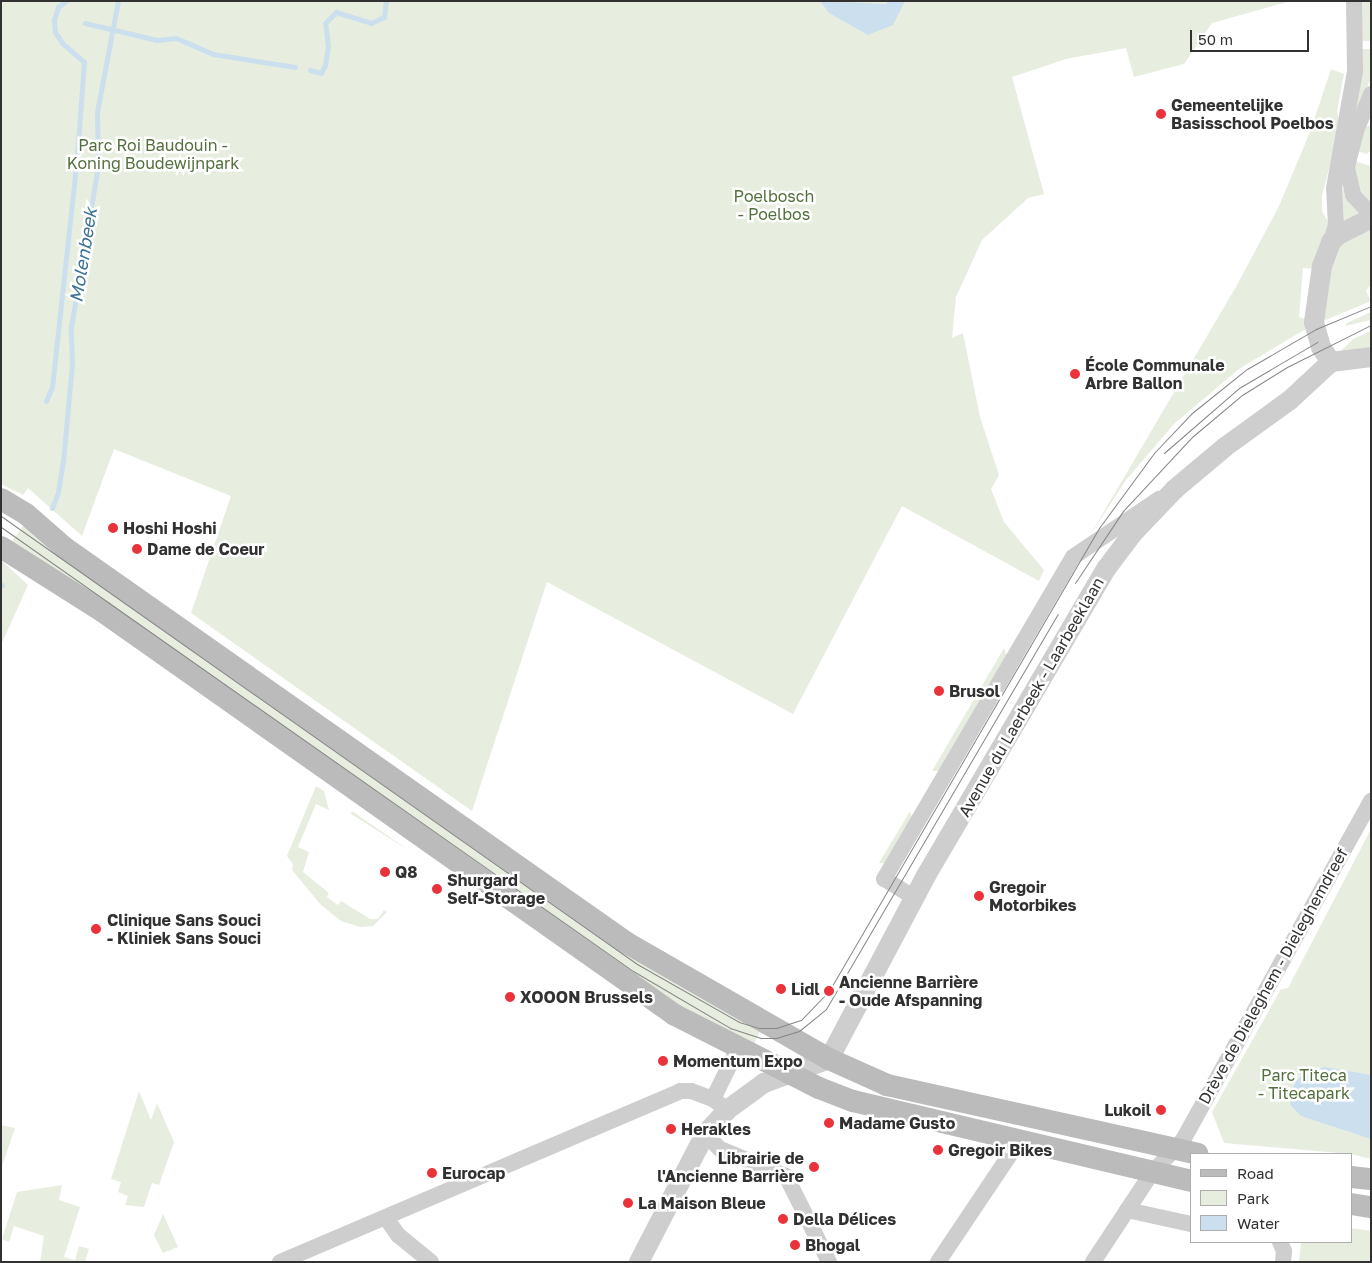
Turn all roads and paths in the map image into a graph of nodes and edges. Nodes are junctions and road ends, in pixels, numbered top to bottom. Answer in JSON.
{"nodes":[{"id":1,"x":1354,"y":1,"type":"edge"},
{"id":2,"x":1371,"y":94,"type":"edge"},
{"id":3,"x":1371,"y":214,"type":"edge"},
{"id":4,"x":1371,"y":218,"type":"edge"},
{"id":5,"x":1331,"y":242,"type":"junction"},
{"id":6,"x":1371,"y":357,"type":"edge"},
{"id":7,"x":1331,"y":362,"type":"junction"},
{"id":8,"x":1175,"y":488,"type":"junction"},
{"id":9,"x":1,"y":499,"type":"edge"},
{"id":10,"x":1,"y":547,"type":"edge"},
{"id":11,"x":1371,"y":800,"type":"edge"},
{"id":12,"x":915,"y":898,"type":"junction"},
{"id":13,"x":738,"y":1048,"type":"junction"},
{"id":14,"x":829,"y":1059,"type":"junction"},
{"id":15,"x":789,"y":1073,"type":"junction"},
{"id":16,"x":720,"y":1105,"type":"junction"},
{"id":17,"x":705,"y":1134,"type":"junction"},
{"id":18,"x":1020,"y":1141,"type":"junction"},
{"id":19,"x":1175,"y":1150,"type":"junction"},
{"id":20,"x":1192,"y":1153,"type":"edge"},
{"id":21,"x":1151,"y":1174,"type":"junction"},
{"id":22,"x":1352,"y":1177,"type":"edge"},
{"id":23,"x":1371,"y":1179,"type":"edge"},
{"id":24,"x":1190,"y":1181,"type":"edge"},
{"id":25,"x":1352,"y":1204,"type":"edge"},
{"id":26,"x":1371,"y":1207,"type":"edge"},
{"id":27,"x":1127,"y":1210,"type":"junction"},
{"id":28,"x":386,"y":1218,"type":"junction"},
{"id":29,"x":1190,"y":1224,"type":"edge"},
{"id":30,"x":1280,"y":1243,"type":"edge"},
{"id":31,"x":280,"y":1262,"type":"edge"},
{"id":32,"x":431,"y":1262,"type":"edge"},
{"id":33,"x":639,"y":1262,"type":"edge"},
{"id":34,"x":829,"y":1262,"type":"edge"},
{"id":35,"x":938,"y":1262,"type":"edge"},
{"id":36,"x":1093,"y":1262,"type":"edge"},
{"id":37,"x":1283,"y":1262,"type":"edge"}],
"edges":[{"from":1,"to":5,"type":"street"},
{"from":2,"to":3,"type":"street"},
{"from":4,"to":5,"type":"street"},
{"from":5,"to":7,"type":"street"},
{"from":6,"to":7,"type":"street"},
{"from":7,"to":8,"type":"street","name":"Avenue du Laerbeek - Laarbeeklaan"},
{"from":8,"to":12,"type":"street","name":"Avenue du Laerbeek - Laarbeeklaan"},
{"from":8,"to":12,"type":"street","name":"Avenue du Laerbeek - Laarbeeklaan"},
{"from":9,"to":14,"type":"main road"},
{"from":10,"to":13,"type":"main road"},
{"from":11,"to":19,"type":"street","name":"Drève de Dieleghem - Dieleghemdreef"},
{"from":12,"to":14,"type":"street","name":"Avenue du Laerbeek - Laarbeeklaan"},
{"from":13,"to":15,"type":"main road"},
{"from":13,"to":16,"type":"street"},
{"from":14,"to":15,"type":"street"},
{"from":14,"to":19,"type":"main road"},
{"from":15,"to":16,"type":"street"},
{"from":15,"to":18,"type":"main road"},
{"from":16,"to":17,"type":"street"},
{"from":16,"to":28,"type":"street"},
{"from":17,"to":33,"type":"street"},
{"from":17,"to":34,"type":"street"},
{"from":18,"to":21,"type":"main road"},
{"from":18,"to":35,"type":"street"},
{"from":19,"to":20,"type":"main road"},
{"from":19,"to":21,"type":"street","name":"Drève de Dieleghem - Dieleghemdreef"},
{"from":21,"to":24,"type":"main road"},
{"from":21,"to":27,"type":"street","name":"Drève de Dieleghem - Dieleghemdreef"},
{"from":22,"to":23,"type":"main road"},
{"from":25,"to":26,"type":"main road"},
{"from":27,"to":29,"type":"street"},
{"from":27,"to":36,"type":"street","name":"Drève de Dieleghem - Dieleghemdreef"},
{"from":28,"to":31,"type":"street"},
{"from":28,"to":32,"type":"street"},
{"from":30,"to":37,"type":"street"}]}
